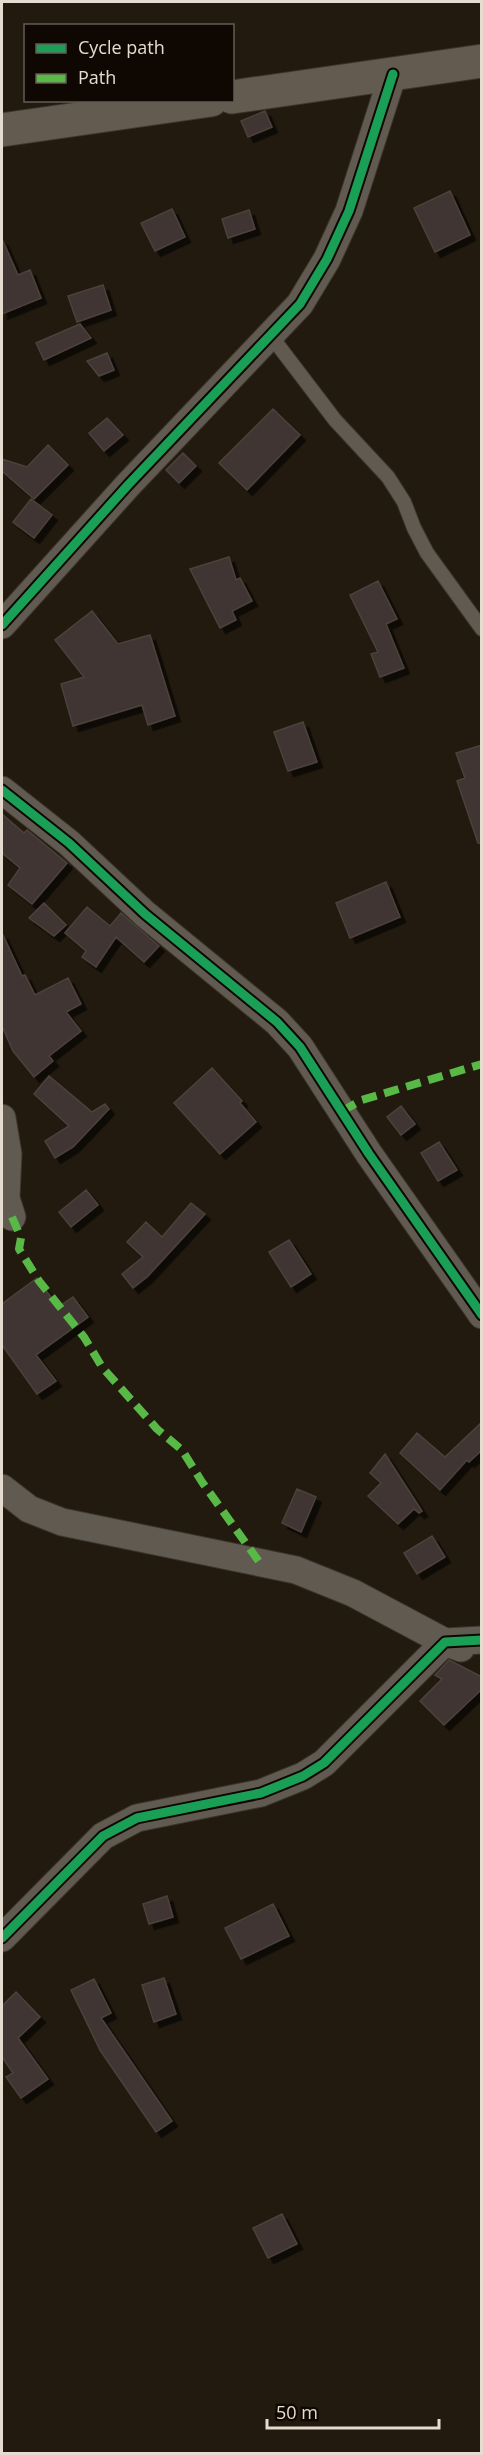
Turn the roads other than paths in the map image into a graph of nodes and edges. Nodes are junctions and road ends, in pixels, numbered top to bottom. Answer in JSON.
{"nodes":[{"id":1,"x":482,"y":60,"type":"edge"},
{"id":2,"x":393,"y":74,"type":"junction"},
{"id":3,"x":234,"y":97,"type":"edge"},
{"id":4,"x":197,"y":102,"type":"edge"},
{"id":5,"x":2,"y":130,"type":"edge"},
{"id":6,"x":271,"y":336,"type":"junction"},
{"id":7,"x":2,"y":625,"type":"edge"},
{"id":8,"x":482,"y":629,"type":"edge"},
{"id":9,"x":2,"y":790,"type":"edge"},
{"id":10,"x":2,"y":1118,"type":"edge"},
{"id":11,"x":12,"y":1217,"type":"dead end"},
{"id":12,"x":482,"y":1315,"type":"edge"},
{"id":13,"x":2,"y":1488,"type":"edge"},
{"id":14,"x":482,"y":1640,"type":"edge"},
{"id":15,"x":445,"y":1641,"type":"junction"},
{"id":16,"x":482,"y":1655,"type":"edge"},
{"id":17,"x":2,"y":1938,"type":"edge"}],
"edges":[{"from":1,"to":2,"type":"street"},
{"from":2,"to":3,"type":"street"},
{"from":2,"to":6,"type":"street"},
{"from":4,"to":5,"type":"street"},
{"from":6,"to":7,"type":"street"},
{"from":6,"to":8,"type":"lane"},
{"from":9,"to":12,"type":"street"},
{"from":10,"to":11,"type":"street"},
{"from":13,"to":15,"type":"street"},
{"from":14,"to":15,"type":"street"},
{"from":15,"to":16,"type":"street"},
{"from":15,"to":17,"type":"street"}]}
